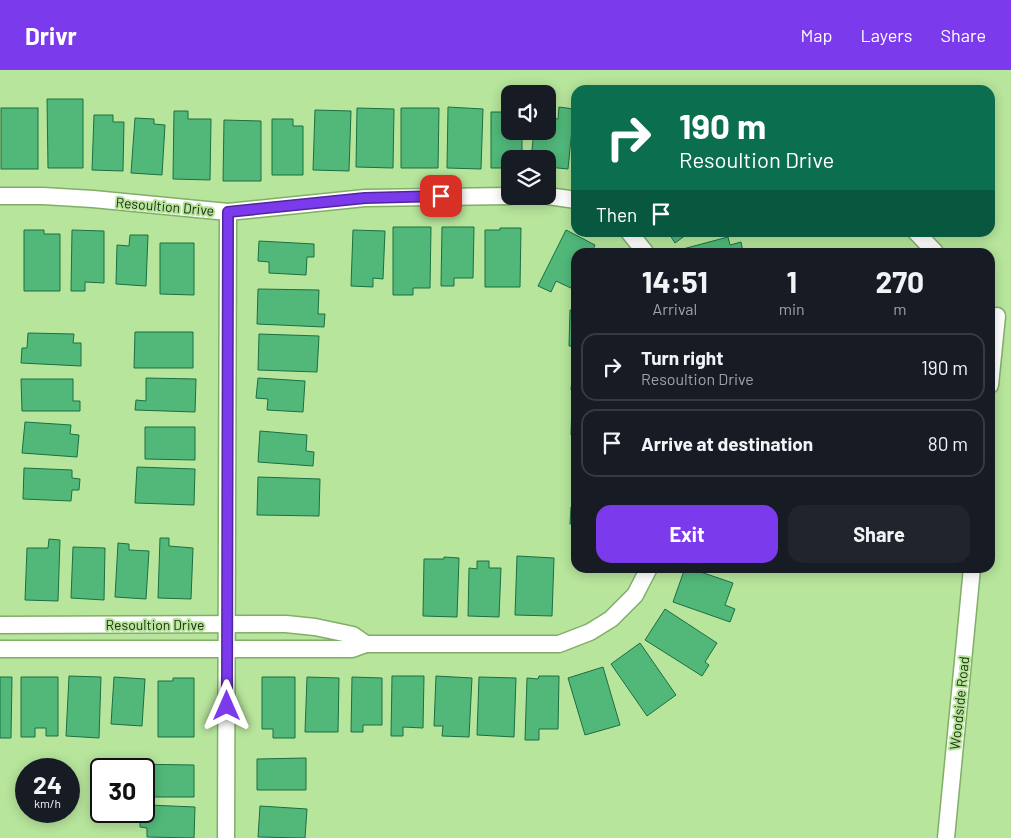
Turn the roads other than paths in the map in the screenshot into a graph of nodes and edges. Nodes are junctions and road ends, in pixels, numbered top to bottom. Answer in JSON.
{"nodes":[{"id":1,"x":0,"y":196,"type":"edge"},
{"id":2,"x":501,"y":196,"type":"edge"},
{"id":3,"x":556,"y":197,"type":"edge"},
{"id":4,"x":571,"y":199,"type":"edge"},
{"id":5,"x":228,"y":212,"type":"junction"},
{"id":6,"x":633,"y":237,"type":"edge"},
{"id":7,"x":921,"y":237,"type":"edge"},
{"id":8,"x":642,"y":248,"type":"edge"},
{"id":9,"x":931,"y":248,"type":"edge"},
{"id":10,"x":999,"y":313,"type":"edge"},
{"id":11,"x":995,"y":345,"type":"edge"},
{"id":12,"x":646,"y":573,"type":"edge"},
{"id":13,"x":972,"y":573,"type":"edge"},
{"id":14,"x":227,"y":624,"type":"junction"},
{"id":15,"x":0,"y":625,"type":"edge"},
{"id":16,"x":366,"y":644,"type":"junction"},
{"id":17,"x":0,"y":649,"type":"edge"},
{"id":18,"x":227,"y":649,"type":"junction"},
{"id":19,"x":226,"y":838,"type":"edge"},
{"id":20,"x":946,"y":838,"type":"edge"}],
"edges":[{"from":1,"to":5,"type":"street","name":"Resoultion Drive"},
{"from":2,"to":5,"type":"street","name":"Resoultion Drive"},
{"from":3,"to":4,"type":"street"},
{"from":5,"to":14,"type":"street"},
{"from":6,"to":8,"type":"street"},
{"from":7,"to":9,"type":"street"},
{"from":10,"to":11,"type":"street"},
{"from":12,"to":16,"type":"street","name":"Resoultion Drive"},
{"from":13,"to":20,"type":"street","name":"Woodside Road"},
{"from":14,"to":15,"type":"street","name":"Resoultion Drive"},
{"from":14,"to":16,"type":"street","name":"Resoultion Drive"},
{"from":14,"to":18,"type":"street"},
{"from":16,"to":18,"type":"street","name":"Resoultion Drive"},
{"from":17,"to":18,"type":"street","name":"Resoultion Drive"},
{"from":18,"to":19,"type":"street"}]}
